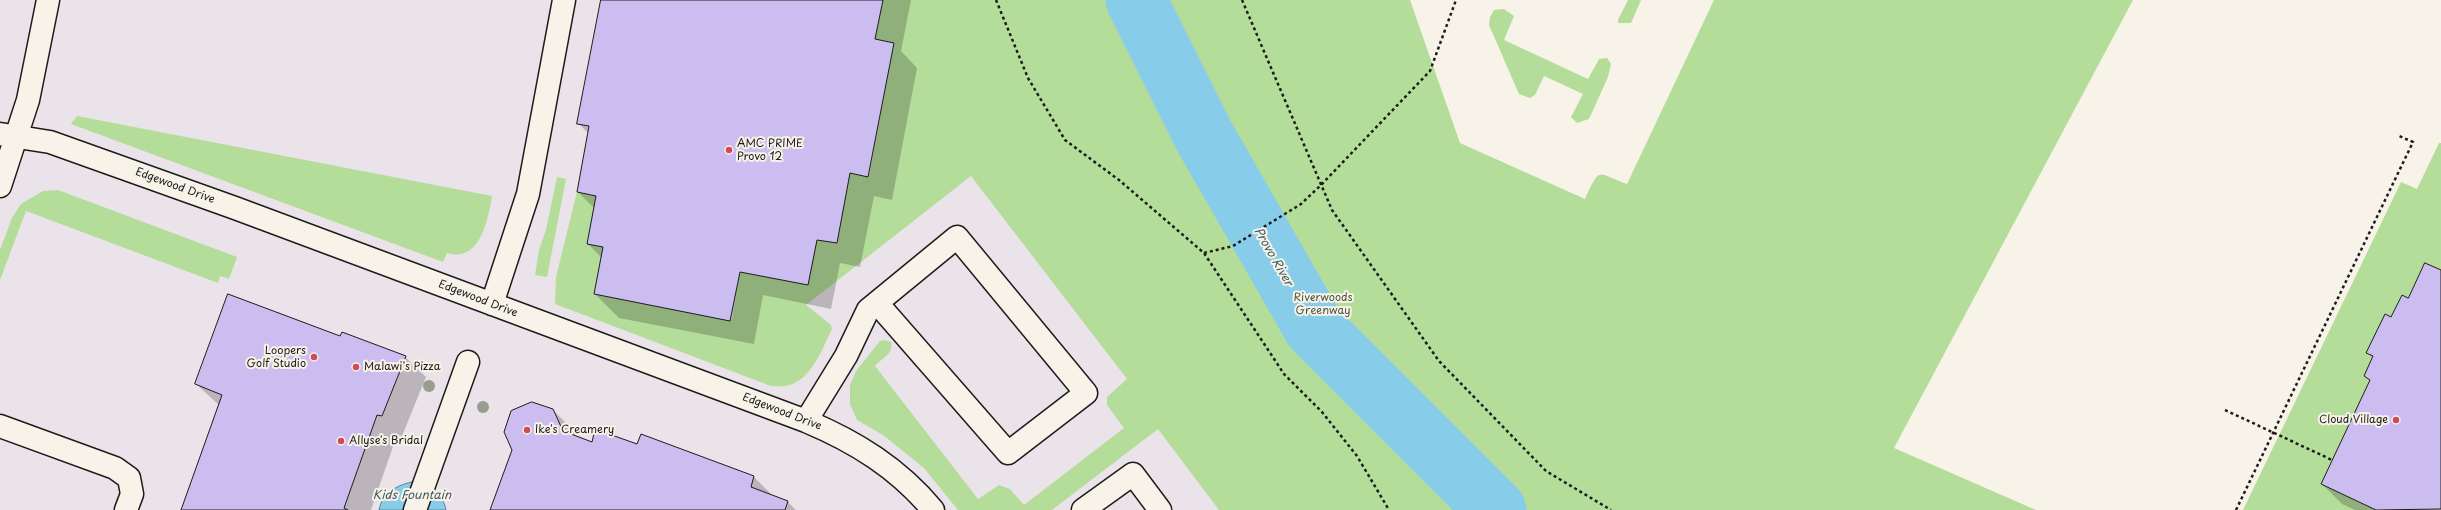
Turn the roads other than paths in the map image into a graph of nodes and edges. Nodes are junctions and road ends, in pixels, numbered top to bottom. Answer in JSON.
{"nodes":[{"id":1,"x":48,"y":0,"type":"edge"},
{"id":2,"x":564,"y":0,"type":"edge"},
{"id":3,"x":8,"y":135,"type":"edge"},
{"id":4,"x":0,"y":186,"type":"edge"},
{"id":5,"x":877,"y":302,"type":"junction"},
{"id":6,"x":492,"y":304,"type":"junction"},
{"id":7,"x":468,"y":362,"type":"dead end"},
{"id":8,"x":806,"y":421,"type":"junction"},
{"id":9,"x":0,"y":426,"type":"edge"},
{"id":10,"x":126,"y":510,"type":"edge"},
{"id":11,"x":415,"y":510,"type":"edge"},
{"id":12,"x":933,"y":510,"type":"edge"},
{"id":13,"x":1083,"y":510,"type":"edge"},
{"id":14,"x":1160,"y":510,"type":"edge"}],
"edges":[{"from":1,"to":3,"type":"street"},
{"from":2,"to":6,"type":"street"},
{"from":3,"to":4,"type":"street"},
{"from":3,"to":6,"type":"street","name":"Edgewood Drive"},
{"from":5,"to":5,"type":"street"},
{"from":5,"to":8,"type":"street"},
{"from":6,"to":8,"type":"street","name":"Edgewood Drive"},
{"from":7,"to":11,"type":"street"},
{"from":8,"to":12,"type":"street","name":"Edgewood Drive"},
{"from":9,"to":10,"type":"street"},
{"from":13,"to":14,"type":"street"}]}
